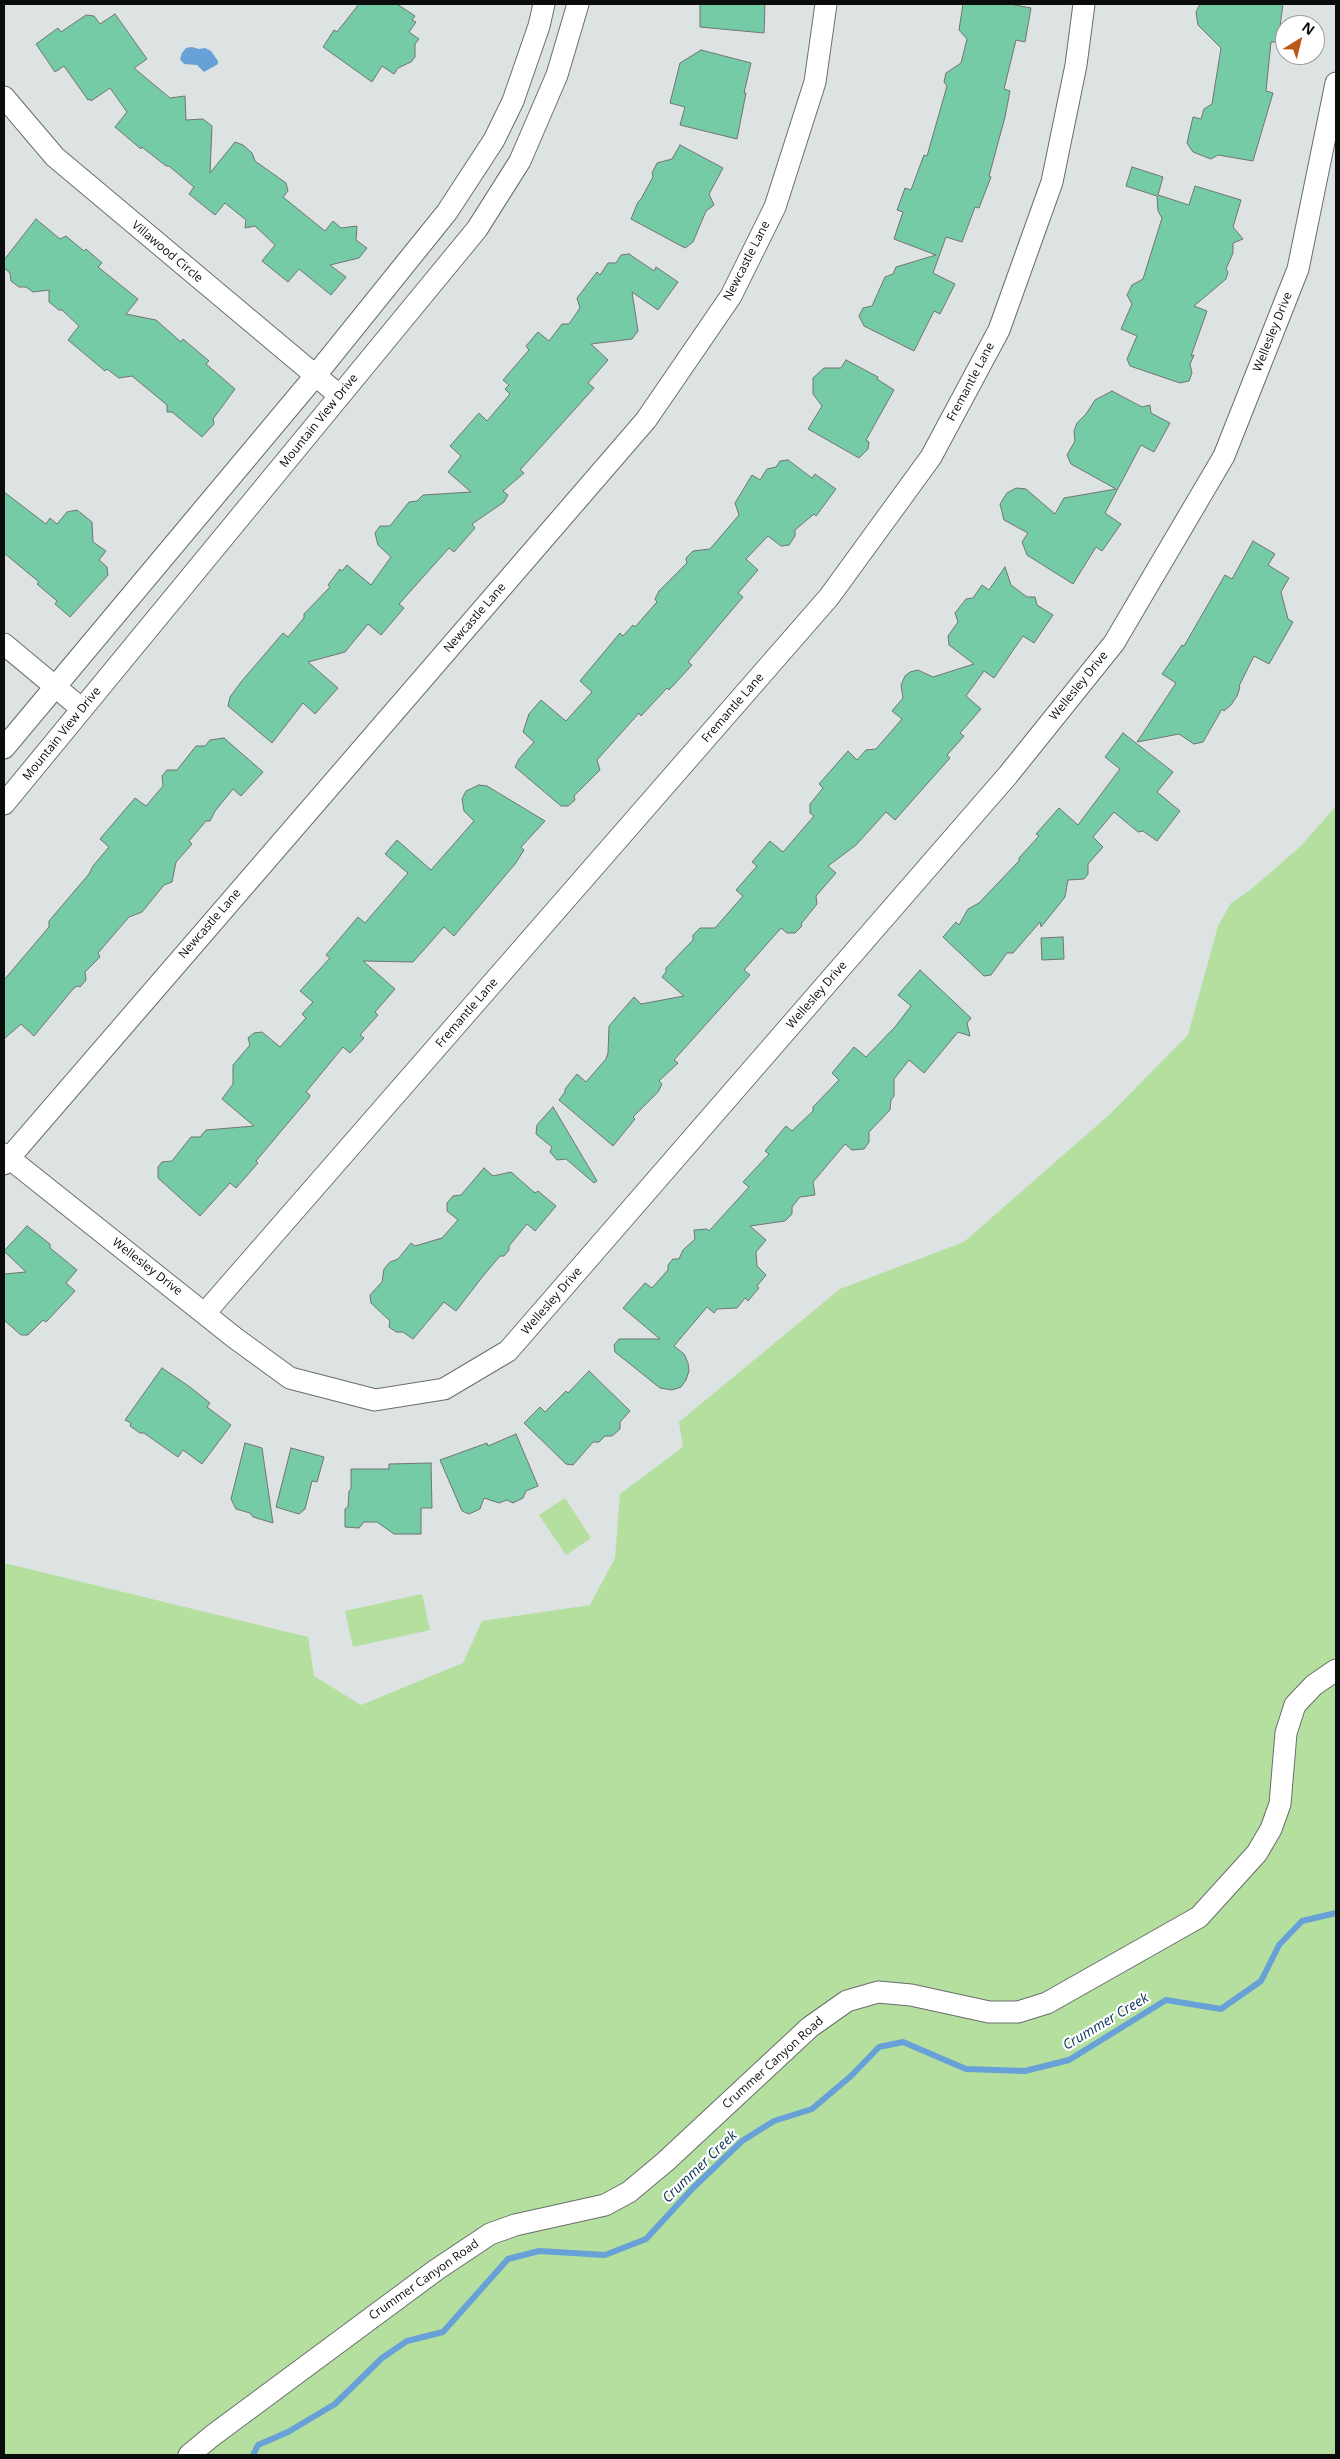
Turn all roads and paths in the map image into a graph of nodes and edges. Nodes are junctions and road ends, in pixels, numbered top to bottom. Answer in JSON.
{"nodes":[{"id":1,"x":544,"y":4,"type":"edge"},
{"id":2,"x":578,"y":4,"type":"edge"},
{"id":3,"x":826,"y":4,"type":"edge"},
{"id":4,"x":1084,"y":4,"type":"edge"},
{"id":5,"x":1336,"y":83,"type":"edge"},
{"id":6,"x":4,"y":97,"type":"edge"},
{"id":7,"x":315,"y":376,"type":"junction"},
{"id":8,"x":340,"y":396,"type":"junction"},
{"id":9,"x":4,"y":644,"type":"edge"},
{"id":10,"x":55,"y":686,"type":"junction"},
{"id":11,"x":82,"y":709,"type":"junction"},
{"id":12,"x":4,"y":748,"type":"edge"},
{"id":13,"x":4,"y":804,"type":"edge"},
{"id":14,"x":5,"y":1159,"type":"edge"},
{"id":15,"x":205,"y":1313,"type":"junction"},
{"id":16,"x":1336,"y":1670,"type":"edge"},
{"id":17,"x":190,"y":2455,"type":"edge"}],
"edges":[{"from":1,"to":7,"type":"street"},
{"from":2,"to":8,"type":"street","name":"Mountain View Drive"},
{"from":3,"to":14,"type":"street","name":"Newcastle Lane"},
{"from":4,"to":15,"type":"street","name":"Fremantle Lane"},
{"from":5,"to":15,"type":"street","name":"Wellesley Drive"},
{"from":6,"to":7,"type":"street","name":"Villawood Circle"},
{"from":7,"to":8,"type":"street","name":"Villawood Circle"},
{"from":7,"to":10,"type":"street"},
{"from":8,"to":11,"type":"street","name":"Mountain View Drive"},
{"from":9,"to":10,"type":"street"},
{"from":10,"to":11,"type":"street"},
{"from":10,"to":12,"type":"street"},
{"from":11,"to":13,"type":"street","name":"Mountain View Drive"},
{"from":14,"to":15,"type":"street","name":"Wellesley Drive"},
{"from":16,"to":17,"type":"street","name":"Crummer Canyon Road"}]}
